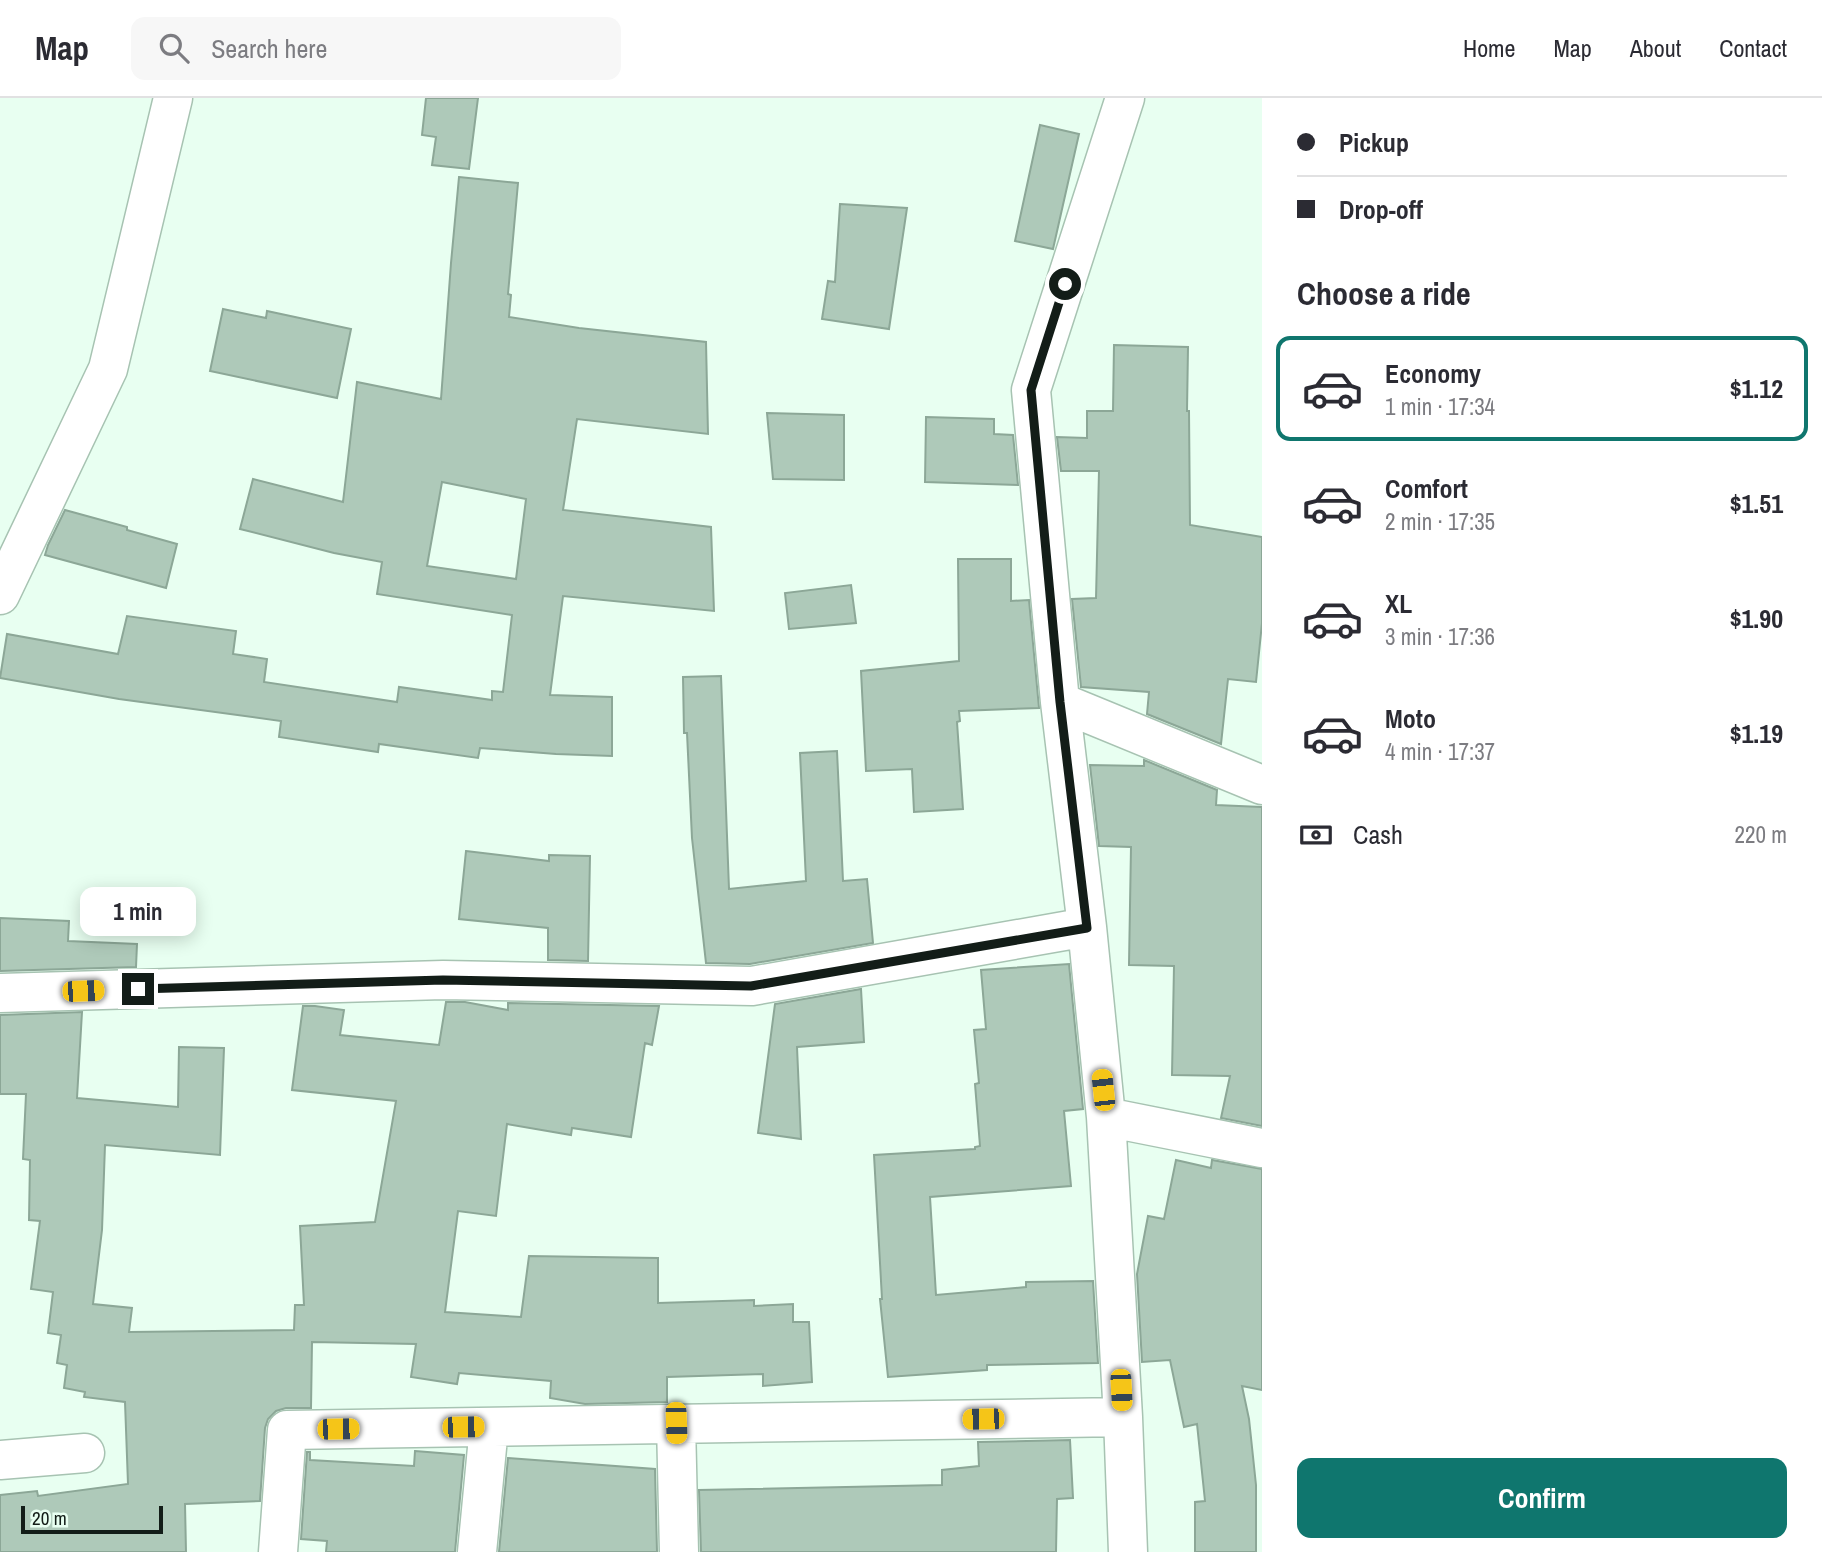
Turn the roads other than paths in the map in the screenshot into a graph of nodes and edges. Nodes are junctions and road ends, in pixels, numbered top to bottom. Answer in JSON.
{"nodes":[{"id":1,"x":173,"y":98,"type":"edge"},
{"id":2,"x":1125,"y":98,"type":"edge"},
{"id":3,"x":0,"y":595,"type":"edge"},
{"id":4,"x":1060,"y":702,"type":"junction"},
{"id":5,"x":1262,"y":785,"type":"edge"},
{"id":6,"x":1087,"y":928,"type":"junction"},
{"id":7,"x":0,"y":993,"type":"edge"},
{"id":8,"x":1106,"y":1117,"type":"junction"},
{"id":9,"x":1262,"y":1148,"type":"edge"},
{"id":10,"x":1123,"y":1417,"type":"junction"},
{"id":11,"x":676,"y":1423,"type":"junction"},
{"id":12,"x":489,"y":1427,"type":"junction"},
{"id":13,"x":85,"y":1453,"type":"dead end"},
{"id":14,"x":0,"y":1460,"type":"edge"},
{"id":15,"x":278,"y":1552,"type":"edge"},
{"id":16,"x":477,"y":1552,"type":"edge"},
{"id":17,"x":679,"y":1552,"type":"edge"},
{"id":18,"x":1128,"y":1552,"type":"edge"}],
"edges":[{"from":1,"to":3,"type":"street"},
{"from":2,"to":4,"type":"street"},
{"from":4,"to":5,"type":"street"},
{"from":4,"to":6,"type":"street"},
{"from":6,"to":7,"type":"street"},
{"from":6,"to":8,"type":"street"},
{"from":8,"to":9,"type":"street"},
{"from":8,"to":10,"type":"street"},
{"from":10,"to":11,"type":"street"},
{"from":10,"to":18,"type":"street"},
{"from":11,"to":12,"type":"street"},
{"from":11,"to":17,"type":"street"},
{"from":12,"to":15,"type":"street"},
{"from":12,"to":16,"type":"street"},
{"from":13,"to":14,"type":"street"}]}
